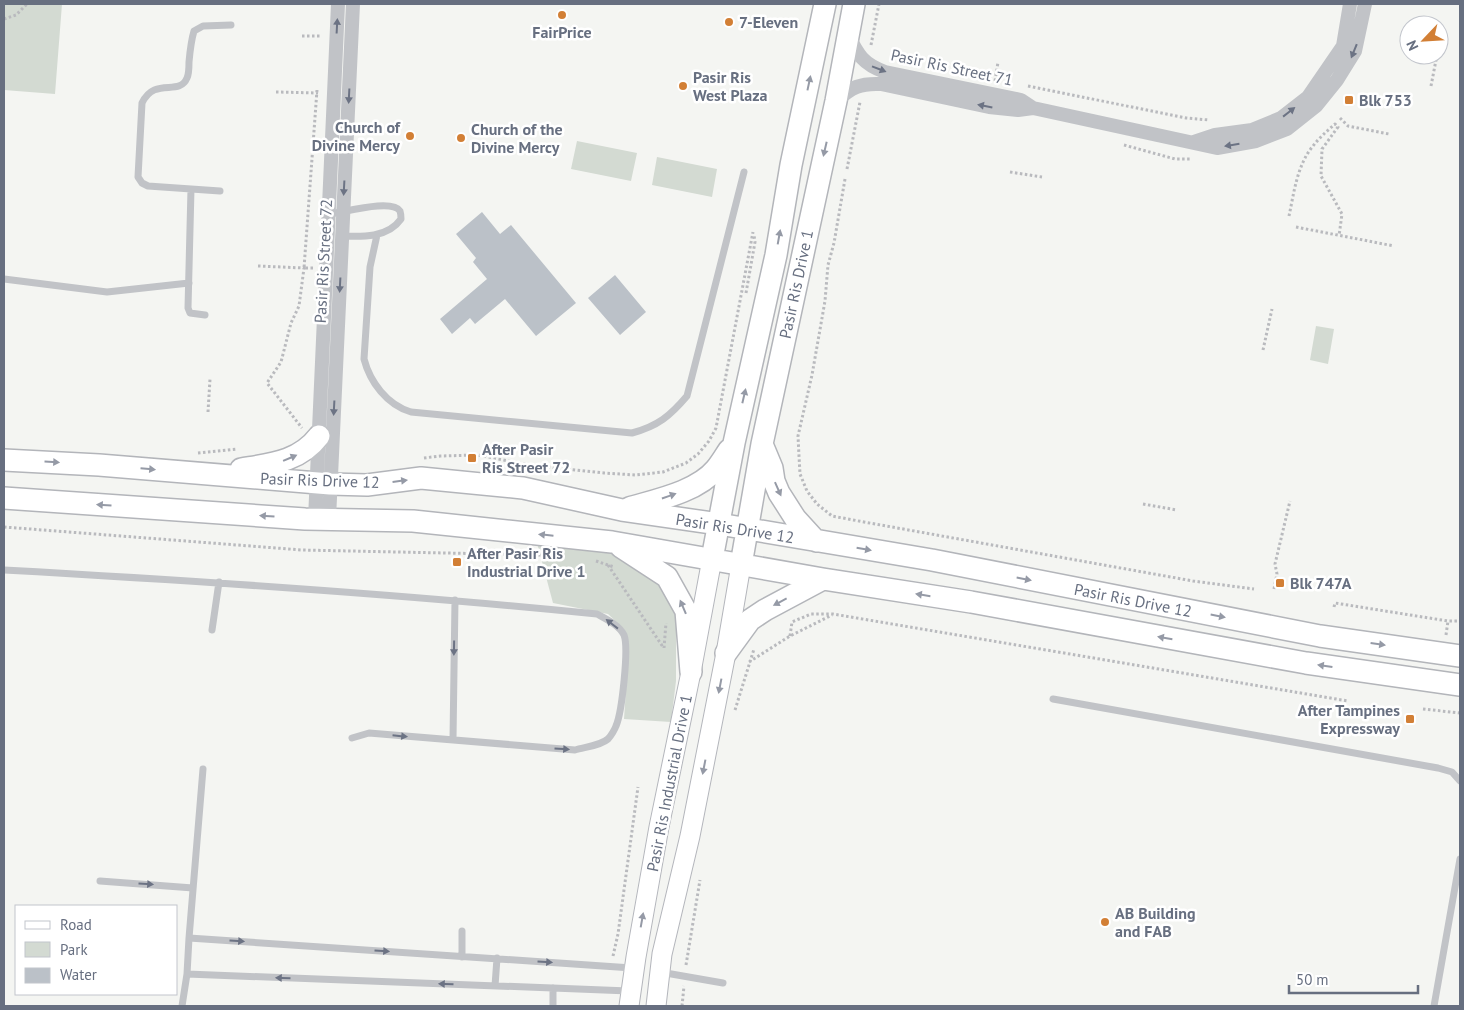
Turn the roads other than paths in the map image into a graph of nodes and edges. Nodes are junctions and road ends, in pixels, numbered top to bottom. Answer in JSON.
{"nodes":[{"id":1,"x":338,"y":4,"type":"edge"},
{"id":2,"x":353,"y":4,"type":"edge"},
{"id":3,"x":825,"y":4,"type":"edge"},
{"id":4,"x":854,"y":4,"type":"edge"},
{"id":5,"x":1350,"y":4,"type":"edge"},
{"id":6,"x":1365,"y":4,"type":"edge"},
{"id":7,"x":231,"y":26,"type":"dead end"},
{"id":8,"x":848,"y":35,"type":"junction"},
{"id":9,"x":836,"y":101,"type":"junction"},
{"id":10,"x":1033,"y":108,"type":"junction"},
{"id":11,"x":1194,"y":142,"type":"junction"},
{"id":12,"x":744,"y":172,"type":"dead end"},
{"id":13,"x":191,"y":189,"type":"junction"},
{"id":14,"x":220,"y":191,"type":"dead end"},
{"id":15,"x":343,"y":213,"type":"junction"},
{"id":16,"x":329,"y":214,"type":"junction"},
{"id":17,"x":328,"y":236,"type":"junction"},
{"id":18,"x":342,"y":236,"type":"junction"},
{"id":19,"x":377,"y":236,"type":"junction"},
{"id":20,"x":4,"y":279,"type":"edge"},
{"id":21,"x":189,"y":283,"type":"junction"},
{"id":22,"x":205,"y":315,"type":"dead end"},
{"id":23,"x":313,"y":436,"type":"junction"},
{"id":24,"x":734,"y":443,"type":"junction"},
{"id":25,"x":762,"y":444,"type":"junction"},
{"id":26,"x":4,"y":460,"type":"edge"},
{"id":27,"x":208,"y":475,"type":"junction"},
{"id":28,"x":324,"y":483,"type":"junction"},
{"id":29,"x":4,"y":498,"type":"edge"},
{"id":30,"x":622,"y":510,"type":"junction"},
{"id":31,"x":322,"y":519,"type":"junction"},
{"id":32,"x":719,"y":524,"type":"junction"},
{"id":33,"x":747,"y":529,"type":"junction"},
{"id":34,"x":816,"y":541,"type":"junction"},
{"id":35,"x":612,"y":542,"type":"junction"},
{"id":36,"x":712,"y":560,"type":"junction"},
{"id":37,"x":742,"y":565,"type":"junction"},
{"id":38,"x":4,"y":570,"type":"edge"},
{"id":39,"x":823,"y":579,"type":"junction"},
{"id":40,"x":219,"y":582,"type":"junction"},
{"id":41,"x":455,"y":600,"type":"junction"},
{"id":42,"x":212,"y":630,"type":"dead end"},
{"id":43,"x":726,"y":653,"type":"junction"},
{"id":44,"x":1460,"y":656,"type":"edge"},
{"id":45,"x":692,"y":672,"type":"junction"},
{"id":46,"x":1460,"y":685,"type":"edge"},
{"id":47,"x":1053,"y":699,"type":"dead end"},
{"id":48,"x":352,"y":738,"type":"dead end"},
{"id":49,"x":453,"y":739,"type":"junction"},
{"id":50,"x":203,"y":769,"type":"dead end"},
{"id":51,"x":1460,"y":781,"type":"edge"},
{"id":52,"x":1460,"y":859,"type":"edge"},
{"id":53,"x":100,"y":881,"type":"dead end"},
{"id":54,"x":193,"y":888,"type":"junction"},
{"id":55,"x":462,"y":931,"type":"dead end"},
{"id":56,"x":189,"y":938,"type":"junction"},
{"id":57,"x":462,"y":957,"type":"junction"},
{"id":58,"x":497,"y":958,"type":"junction"},
{"id":59,"x":634,"y":968,"type":"junction"},
{"id":60,"x":660,"y":972,"type":"junction"},
{"id":61,"x":187,"y":974,"type":"junction"},
{"id":62,"x":723,"y":982,"type":"dead end"},
{"id":63,"x":495,"y":986,"type":"junction"},
{"id":64,"x":553,"y":988,"type":"junction"},
{"id":65,"x":630,"y":999,"type":"edge"},
{"id":66,"x":182,"y":1006,"type":"edge"},
{"id":67,"x":552,"y":1006,"type":"edge"},
{"id":68,"x":656,"y":1006,"type":"edge"},
{"id":69,"x":1434,"y":1006,"type":"edge"}],
"edges":[{"from":16,"to":1,"type":"street","name":"Pasir Ris Street 72","one_way":true},
{"from":2,"to":15,"type":"street","name":"Pasir Ris Street 72","one_way":true},
{"from":24,"to":3,"type":"main road","name":"Pasir Ris Drive 1","one_way":true},
{"from":4,"to":8,"type":"main road","name":"Pasir Ris Drive 1"},
{"from":11,"to":5,"type":"street","name":"Pasir Ris Street 71","one_way":true},
{"from":6,"to":11,"type":"street","name":"Pasir Ris Street 71","one_way":true},
{"from":7,"to":13,"type":"lane"},
{"from":8,"to":9,"type":"main road","name":"Pasir Ris Drive 1"},
{"from":8,"to":10,"type":"street","name":"Pasir Ris Street 71","one_way":true},
{"from":10,"to":9,"type":"street","name":"Pasir Ris Street 71","one_way":true},
{"from":9,"to":25,"type":"main road","name":"Pasir Ris Drive 1","one_way":true},
{"from":10,"to":11,"type":"street","name":"Pasir Ris Street 71"},
{"from":12,"to":19,"type":"lane"},
{"from":13,"to":14,"type":"lane"},
{"from":13,"to":21,"type":"lane"},
{"from":15,"to":16,"type":"lane"},
{"from":15,"to":18,"type":"street","name":"Pasir Ris Street 72"},
{"from":15,"to":19,"type":"lane"},
{"from":16,"to":17,"type":"street","name":"Pasir Ris Street 72"},
{"from":17,"to":18,"type":"lane"},
{"from":17,"to":23,"type":"street","name":"Pasir Ris Street 72"},
{"from":18,"to":19,"type":"lane"},
{"from":18,"to":28,"type":"street","name":"Pasir Ris Street 72","one_way":true},
{"from":20,"to":21,"type":"lane"},
{"from":21,"to":22,"type":"lane"},
{"from":27,"to":23,"type":"main road","one_way":true},
{"from":23,"to":28,"type":"street","name":"Pasir Ris Street 72"},
{"from":30,"to":24,"type":"main road","one_way":true},
{"from":24,"to":32,"type":"main road","name":"Pasir Ris Drive 1"},
{"from":25,"to":33,"type":"main road","name":"Pasir Ris Drive 1"},
{"from":25,"to":34,"type":"main road","one_way":true},
{"from":26,"to":27,"type":"main road","name":"Pasir Ris Drive 12","one_way":true},
{"from":27,"to":28,"type":"main road","name":"Pasir Ris Drive 12"},
{"from":28,"to":30,"type":"main road","name":"Pasir Ris Drive 12","one_way":true},
{"from":28,"to":31,"type":"street","name":"Pasir Ris Street 72"},
{"from":31,"to":29,"type":"main road","name":"Pasir Ris Drive 12","one_way":true},
{"from":30,"to":32,"type":"main road","name":"Pasir Ris Drive 12"},
{"from":35,"to":31,"type":"main road","name":"Pasir Ris Drive 12","one_way":true},
{"from":32,"to":33,"type":"main road","name":"Pasir Ris Drive 12"},
{"from":32,"to":36,"type":"main road","name":"Pasir Ris Drive 1"},
{"from":33,"to":34,"type":"main road","name":"Pasir Ris Drive 12"},
{"from":33,"to":37,"type":"main road","name":"Pasir Ris Drive 1"},
{"from":34,"to":44,"type":"main road","name":"Pasir Ris Drive 12","one_way":true},
{"from":35,"to":36,"type":"main road","name":"Pasir Ris Drive 12"},
{"from":45,"to":35,"type":"main road","one_way":true},
{"from":36,"to":37,"type":"main road","name":"Pasir Ris Drive 12"},
{"from":36,"to":45,"type":"main road","name":"Pasir Ris Industrial Drive 1"},
{"from":37,"to":39,"type":"main road","name":"Pasir Ris Drive 12"},
{"from":37,"to":43,"type":"main road","name":"Pasir Ris Industrial Drive 1"},
{"from":38,"to":40,"type":"lane"},
{"from":39,"to":43,"type":"main road","one_way":true},
{"from":46,"to":39,"type":"main road","name":"Pasir Ris Drive 12","one_way":true},
{"from":40,"to":41,"type":"lane"},
{"from":40,"to":42,"type":"lane"},
{"from":41,"to":49,"type":"lane","one_way":true},
{"from":49,"to":41,"type":"lane","one_way":true},
{"from":43,"to":60,"type":"main road","name":"Pasir Ris Industrial Drive 1","one_way":true},
{"from":59,"to":45,"type":"main road","name":"Pasir Ris Industrial Drive 1","one_way":true},
{"from":47,"to":51,"type":"lane"},
{"from":48,"to":49,"type":"lane","one_way":true},
{"from":50,"to":54,"type":"lane"},
{"from":52,"to":69,"type":"lane"},
{"from":53,"to":54,"type":"lane","one_way":true},
{"from":54,"to":56,"type":"lane"},
{"from":55,"to":57,"type":"lane"},
{"from":56,"to":57,"type":"lane","one_way":true},
{"from":56,"to":61,"type":"lane"},
{"from":57,"to":58,"type":"lane"},
{"from":58,"to":59,"type":"lane","one_way":true},
{"from":58,"to":63,"type":"lane"},
{"from":59,"to":65,"type":"main road","name":"Pasir Ris Industrial Drive 1"},
{"from":60,"to":62,"type":"lane"},
{"from":60,"to":65,"type":"main road"},
{"from":60,"to":68,"type":"main road","name":"Pasir Ris Industrial Drive 1"},
{"from":63,"to":61,"type":"lane","one_way":true},
{"from":61,"to":66,"type":"lane"},
{"from":63,"to":64,"type":"lane"},
{"from":64,"to":65,"type":"lane"},
{"from":64,"to":67,"type":"lane"}]}
